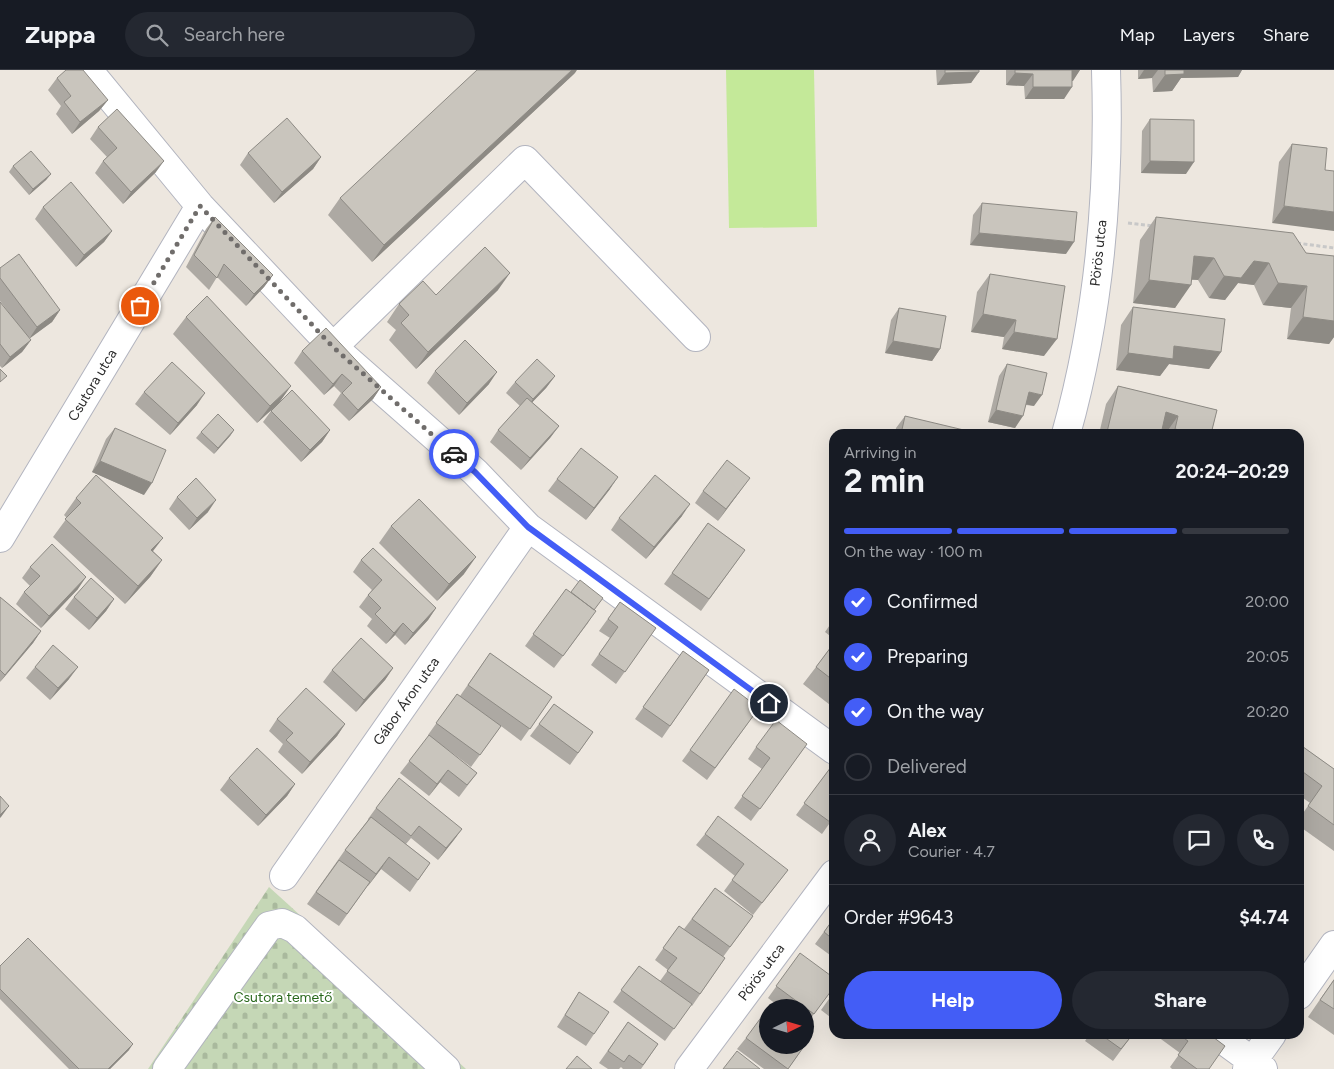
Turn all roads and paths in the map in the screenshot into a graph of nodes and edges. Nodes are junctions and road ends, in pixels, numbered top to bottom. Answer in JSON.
{"nodes":[{"id":1,"x":88,"y":70,"type":"edge"},
{"id":2,"x":1106,"y":70,"type":"edge"},
{"id":3,"x":200,"y":206,"type":"junction"},
{"id":4,"x":1102,"y":220,"type":"junction"},
{"id":5,"x":1160,"y":227,"type":"edge"},
{"id":6,"x":1295,"y":243,"type":"edge"},
{"id":7,"x":1334,"y":248,"type":"edge"},
{"id":8,"x":696,"y":337,"type":"dead end"},
{"id":9,"x":333,"y":347,"type":"junction"},
{"id":10,"x":1067,"y":429,"type":"edge"},
{"id":11,"x":528,"y":527,"type":"junction"},
{"id":12,"x":0,"y":538,"type":"edge"},
{"id":13,"x":829,"y":746,"type":"edge"},
{"id":14,"x":284,"y":876,"type":"dead end"},
{"id":15,"x":829,"y":881,"type":"edge"},
{"id":16,"x":1334,"y":944,"type":"edge"},
{"id":17,"x":1304,"y":988,"type":"edge"},
{"id":18,"x":1221,"y":1039,"type":"edge"},
{"id":19,"x":1269,"y":1039,"type":"edge"},
{"id":20,"x":1254,"y":1066,"type":"edge"},
{"id":21,"x":167,"y":1069,"type":"edge"},
{"id":22,"x":446,"y":1069,"type":"edge"},
{"id":23,"x":689,"y":1069,"type":"edge"}],
"edges":[{"from":1,"to":3,"type":"street"},
{"from":2,"to":4,"type":"street","name":"Pörös utca"},
{"from":3,"to":9,"type":"street"},
{"from":3,"to":12,"type":"street","name":"Csutora utca"},
{"from":4,"to":5,"type":"path"},
{"from":4,"to":10,"type":"street","name":"Pörös utca"},
{"from":6,"to":7,"type":"path"},
{"from":8,"to":9,"type":"street"},
{"from":9,"to":11,"type":"street"},
{"from":11,"to":13,"type":"street"},
{"from":11,"to":14,"type":"street","name":"Gábor Áron utca"},
{"from":15,"to":23,"type":"street","name":"Pörös utca"},
{"from":16,"to":17,"type":"street"},
{"from":18,"to":20,"type":"street"},
{"from":19,"to":20,"type":"street"},
{"from":21,"to":22,"type":"street"}]}
